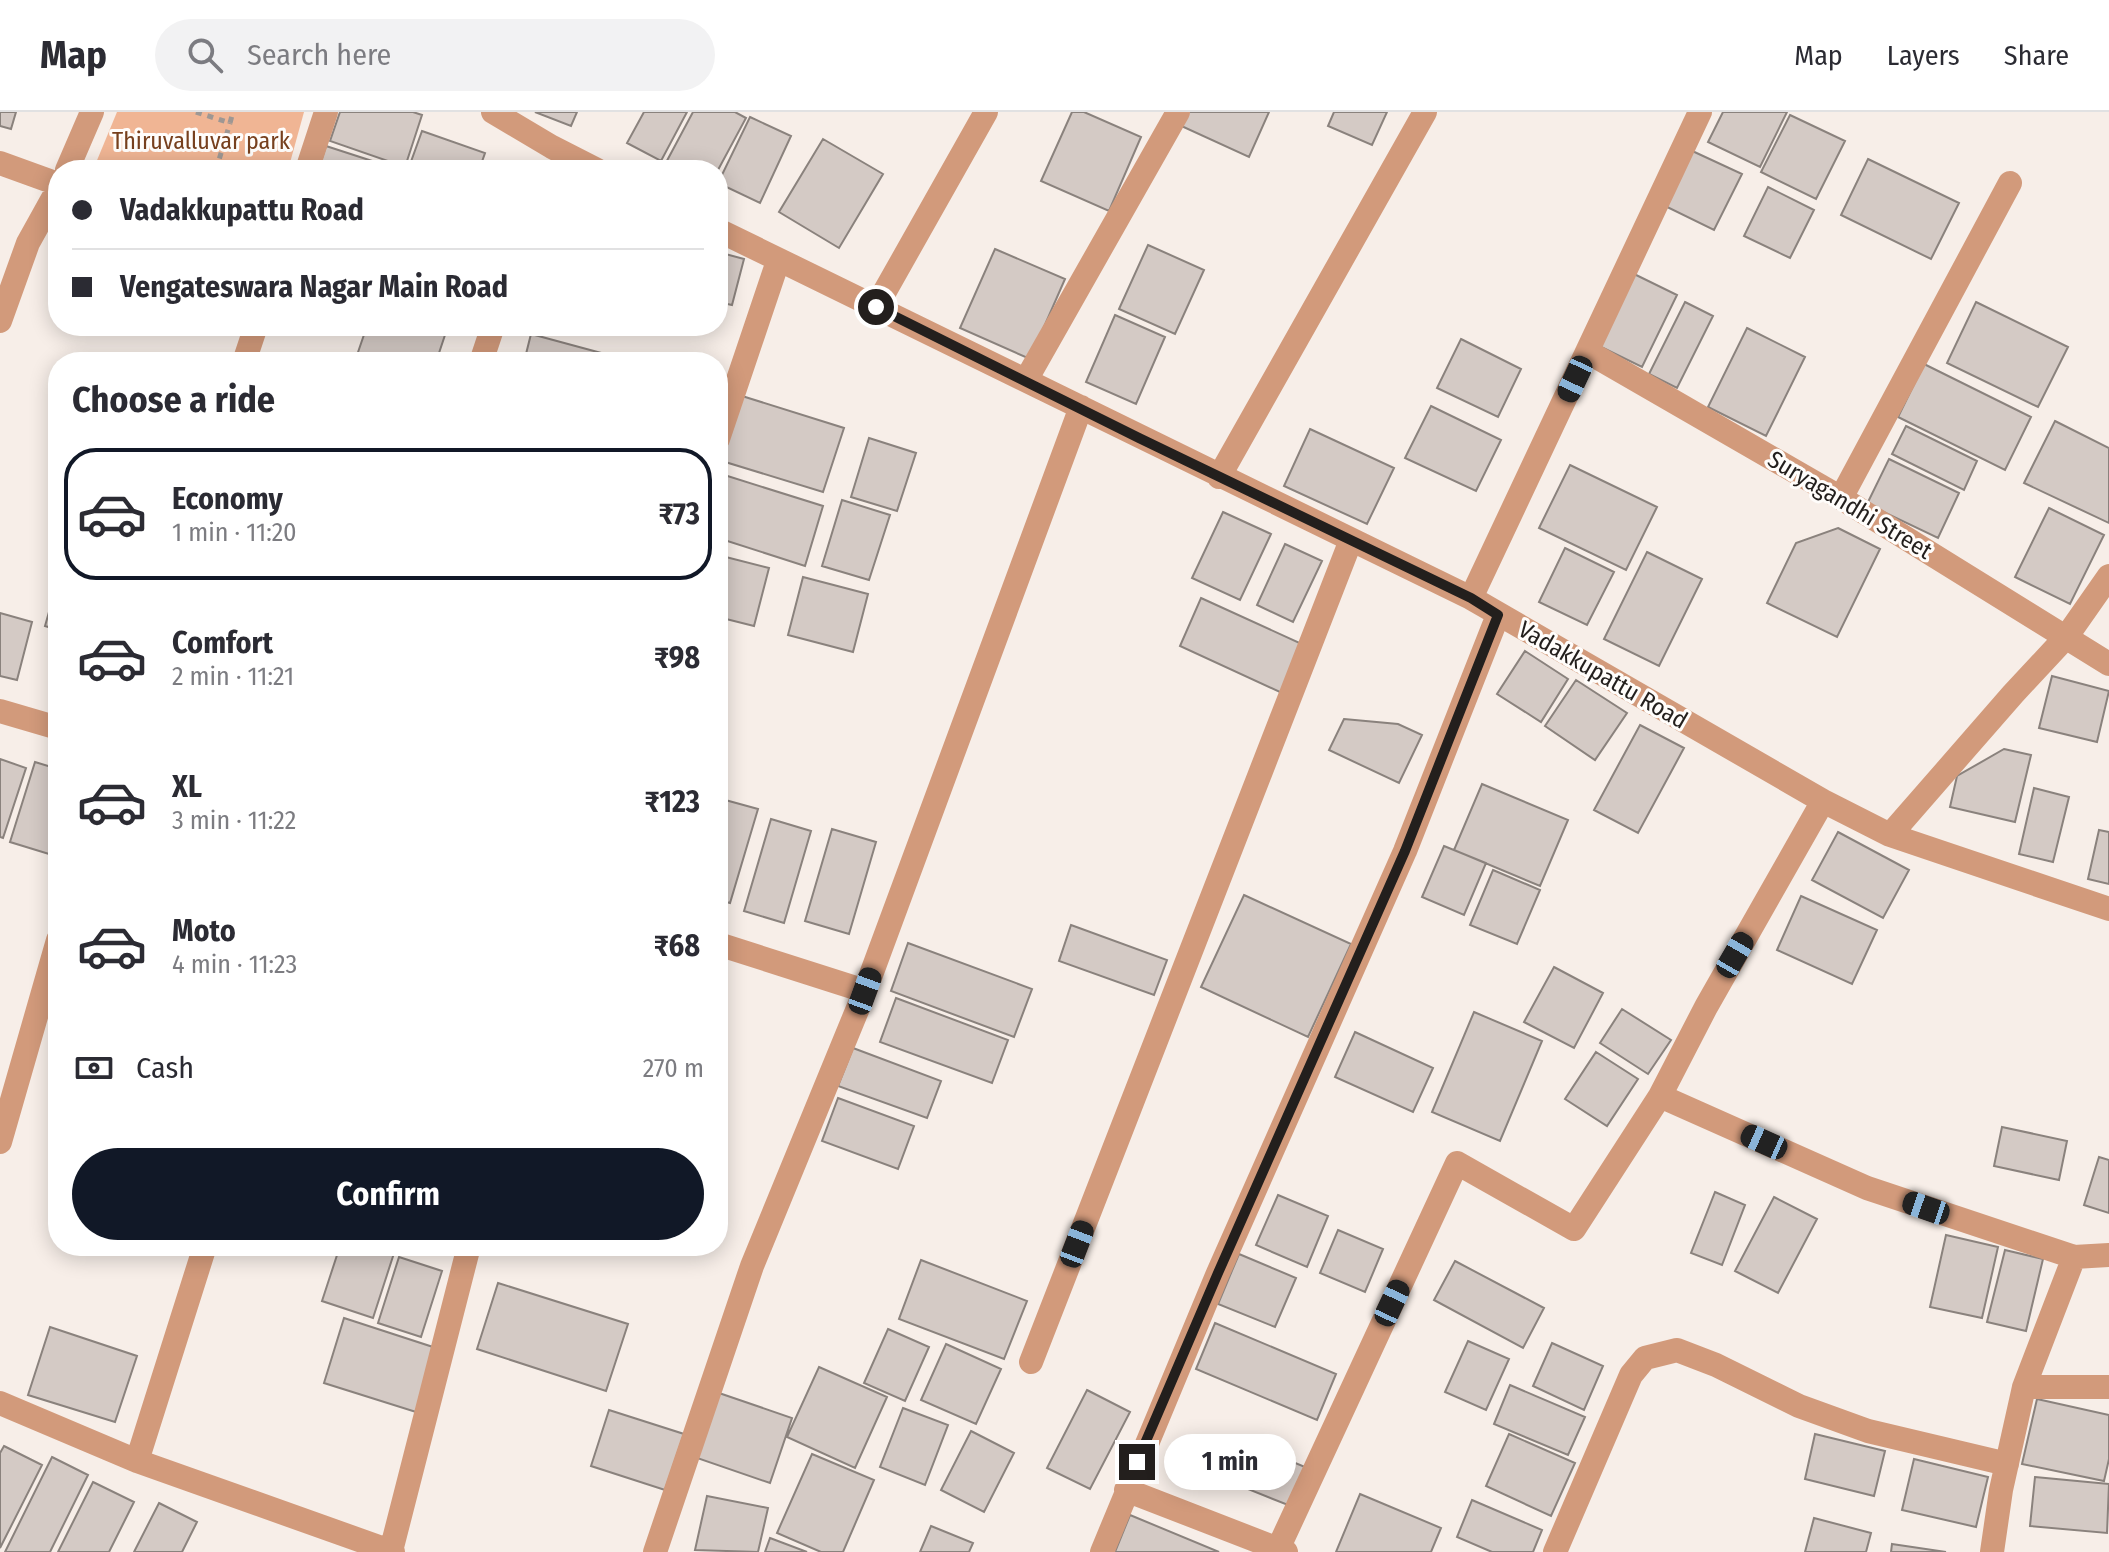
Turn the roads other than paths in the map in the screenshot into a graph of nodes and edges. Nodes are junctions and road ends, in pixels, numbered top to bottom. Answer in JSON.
{"nodes":[{"id":1,"x":92,"y":112,"type":"edge"},
{"id":2,"x":326,"y":112,"type":"edge"},
{"id":3,"x":493,"y":112,"type":"edge"},
{"id":4,"x":986,"y":112,"type":"edge"},
{"id":5,"x":1178,"y":112,"type":"edge"},
{"id":6,"x":1425,"y":112,"type":"edge"},
{"id":7,"x":1700,"y":112,"type":"edge"},
{"id":8,"x":548,"y":159,"type":"edge"},
{"id":9,"x":71,"y":160,"type":"edge"},
{"id":10,"x":310,"y":160,"type":"edge"},
{"id":11,"x":0,"y":163,"type":"edge"},
{"id":12,"x":48,"y":183,"type":"edge"},
{"id":13,"x":2010,"y":183,"type":"dead end"},
{"id":14,"x":48,"y":206,"type":"edge"},
{"id":15,"x":728,"y":235,"type":"edge"},
{"id":16,"x":778,"y":261,"type":"junction"},
{"id":17,"x":876,"y":307,"type":"junction"},
{"id":18,"x":0,"y":321,"type":"edge"},
{"id":19,"x":1588,"y":352,"type":"junction"},
{"id":20,"x":1026,"y":380,"type":"junction"},
{"id":21,"x":1081,"y":407,"type":"junction"},
{"id":22,"x":728,"y":409,"type":"edge"},
{"id":23,"x":1219,"y":477,"type":"junction"},
{"id":24,"x":1841,"y":498,"type":"junction"},
{"id":25,"x":1351,"y":540,"type":"junction"},
{"id":26,"x":2109,"y":576,"type":"edge"},
{"id":27,"x":1471,"y":598,"type":"junction"},
{"id":28,"x":1498,"y":615,"type":"junction"},
{"id":29,"x":2067,"y":636,"type":"junction"},
{"id":30,"x":2109,"y":664,"type":"edge"},
{"id":31,"x":0,"y":711,"type":"edge"},
{"id":32,"x":48,"y":725,"type":"edge"},
{"id":33,"x":1823,"y":801,"type":"junction"},
{"id":34,"x":1890,"y":835,"type":"junction"},
{"id":35,"x":2109,"y":909,"type":"edge"},
{"id":36,"x":728,"y":947,"type":"edge"},
{"id":37,"x":48,"y":975,"type":"edge"},
{"id":38,"x":865,"y":991,"type":"junction"},
{"id":39,"x":1660,"y":1096,"type":"junction"},
{"id":40,"x":0,"y":1142,"type":"edge"},
{"id":41,"x":2109,"y":1255,"type":"edge"},
{"id":42,"x":202,"y":1256,"type":"edge"},
{"id":43,"x":462,"y":1256,"type":"edge"},
{"id":44,"x":2074,"y":1257,"type":"junction"},
{"id":45,"x":1031,"y":1362,"type":"dead end"},
{"id":46,"x":2024,"y":1387,"type":"junction"},
{"id":47,"x":2109,"y":1387,"type":"edge"},
{"id":48,"x":0,"y":1403,"type":"edge"},
{"id":49,"x":137,"y":1461,"type":"junction"},
{"id":50,"x":2007,"y":1464,"type":"junction"},
{"id":51,"x":1126,"y":1490,"type":"junction"},
{"id":52,"x":1282,"y":1550,"type":"edge"},
{"id":53,"x":392,"y":1552,"type":"edge"},
{"id":54,"x":655,"y":1552,"type":"edge"},
{"id":55,"x":1102,"y":1552,"type":"edge"},
{"id":56,"x":1555,"y":1552,"type":"edge"},
{"id":57,"x":1992,"y":1552,"type":"edge"}],
"edges":[{"from":1,"to":9,"type":"street"},
{"from":2,"to":10,"type":"street"},
{"from":3,"to":8,"type":"street"},
{"from":4,"to":17,"type":"street"},
{"from":5,"to":20,"type":"street"},
{"from":6,"to":23,"type":"street"},
{"from":7,"to":19,"type":"street"},
{"from":11,"to":12,"type":"street"},
{"from":13,"to":24,"type":"street"},
{"from":14,"to":18,"type":"street"},
{"from":15,"to":16,"type":"street","name":"Vadakkupattu Road"},
{"from":16,"to":17,"type":"street","name":"Vadakkupattu Road"},
{"from":16,"to":22,"type":"street"},
{"from":17,"to":20,"type":"street","name":"Vadakkupattu Road"},
{"from":19,"to":24,"type":"street","name":"Suryagandhi Street"},
{"from":19,"to":27,"type":"street"},
{"from":20,"to":21,"type":"street","name":"Vadakkupattu Road"},
{"from":21,"to":23,"type":"street","name":"Vadakkupattu Road"},
{"from":21,"to":38,"type":"street"},
{"from":23,"to":25,"type":"street","name":"Vadakkupattu Road"},
{"from":24,"to":29,"type":"street","name":"Suryagandhi Street"},
{"from":25,"to":27,"type":"street","name":"Vadakkupattu Road"},
{"from":25,"to":45,"type":"street"},
{"from":26,"to":29,"type":"street"},
{"from":27,"to":28,"type":"street","name":"Vadakkupattu Road"},
{"from":28,"to":33,"type":"street","name":"Vadakkupattu Road"},
{"from":28,"to":51,"type":"street"},
{"from":29,"to":30,"type":"street","name":"Suryagandhi Street"},
{"from":29,"to":34,"type":"street"},
{"from":31,"to":32,"type":"street"},
{"from":33,"to":34,"type":"street","name":"Vadakkupattu Road"},
{"from":33,"to":39,"type":"street"},
{"from":34,"to":35,"type":"street","name":"Vadakkupattu Road"},
{"from":36,"to":38,"type":"street"},
{"from":37,"to":40,"type":"street"},
{"from":38,"to":54,"type":"street"},
{"from":39,"to":44,"type":"street"},
{"from":39,"to":52,"type":"street"},
{"from":41,"to":44,"type":"street"},
{"from":42,"to":49,"type":"street"},
{"from":43,"to":53,"type":"street"},
{"from":44,"to":46,"type":"street"},
{"from":46,"to":47,"type":"street"},
{"from":46,"to":50,"type":"street"},
{"from":48,"to":49,"type":"street"},
{"from":49,"to":53,"type":"street"},
{"from":50,"to":56,"type":"street"},
{"from":50,"to":57,"type":"street"},
{"from":51,"to":52,"type":"street"},
{"from":51,"to":55,"type":"street"}]}
